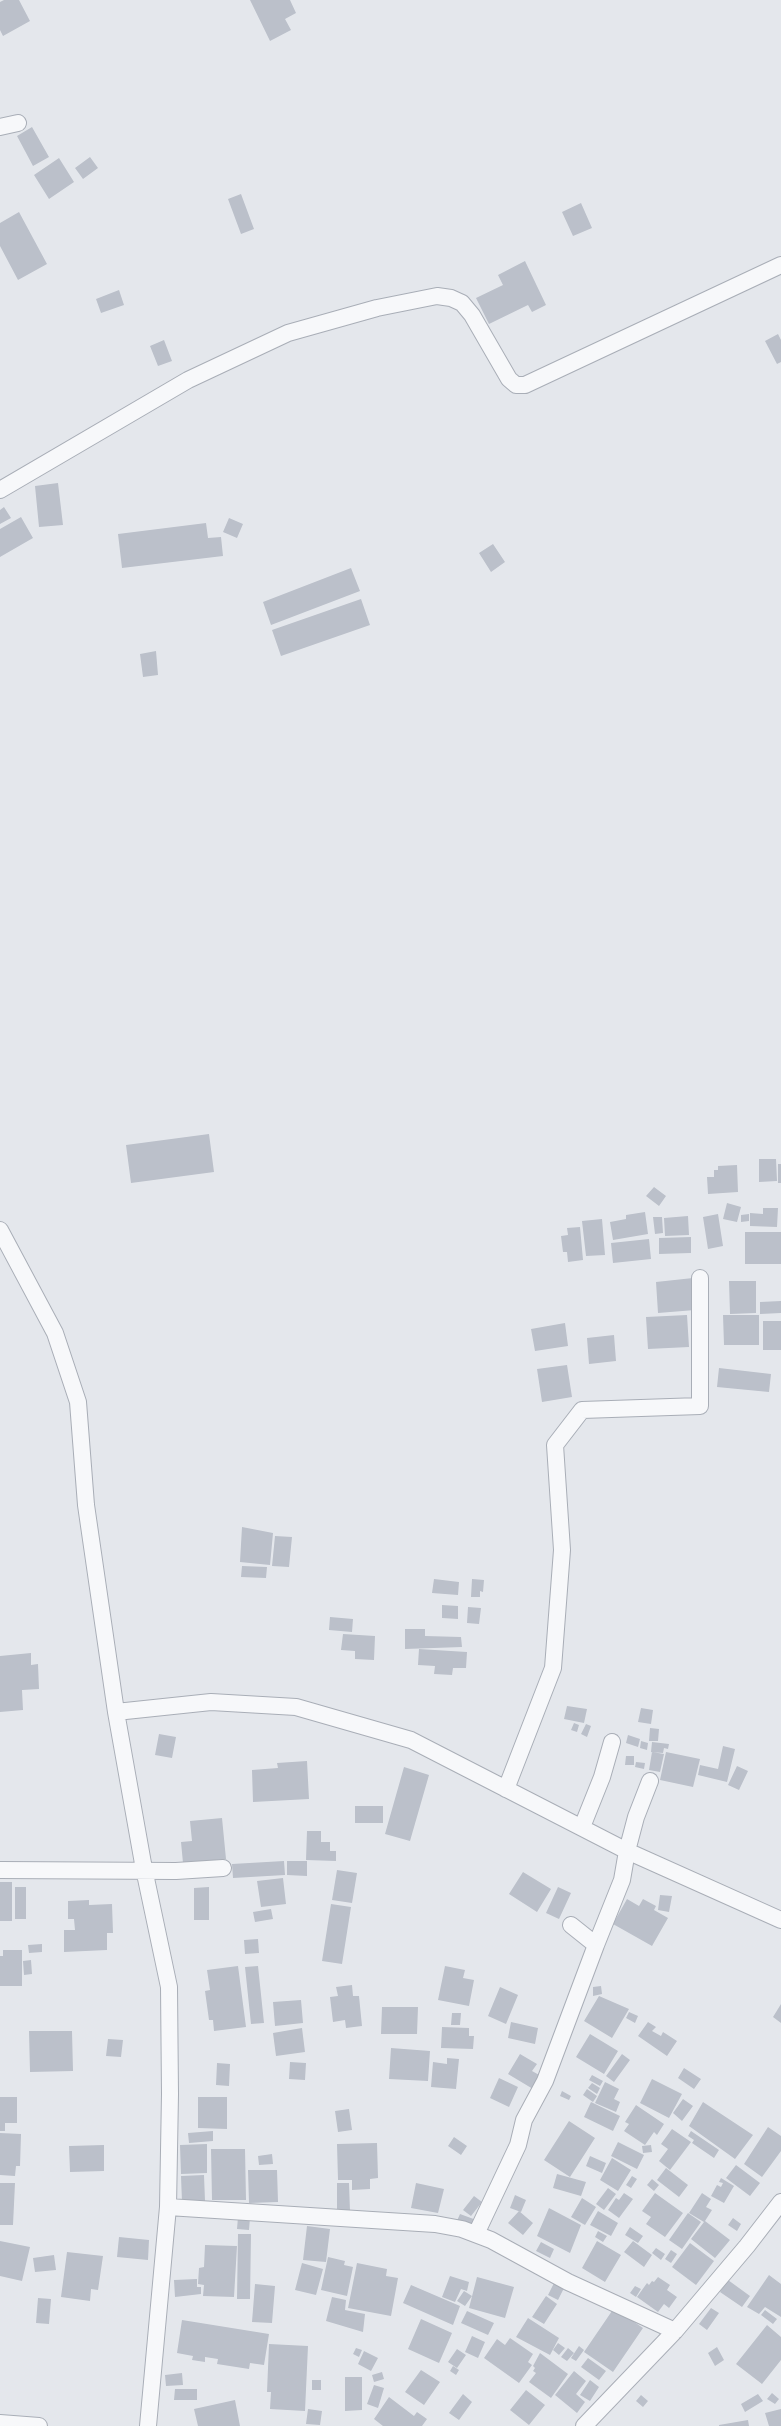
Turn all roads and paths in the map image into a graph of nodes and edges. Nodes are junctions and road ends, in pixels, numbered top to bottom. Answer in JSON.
{"nodes":[{"id":1,"x":18,"y":123,"type":"dead end"},
{"id":2,"x":0,"y":127,"type":"edge"},
{"id":3,"x":781,"y":265,"type":"edge"},
{"id":4,"x":0,"y":490,"type":"edge"},
{"id":5,"x":0,"y":1230,"type":"edge"},
{"id":6,"x":700,"y":1278,"type":"dead end"},
{"id":7,"x":116,"y":1712,"type":"junction"},
{"id":8,"x":612,"y":1742,"type":"dead end"},
{"id":9,"x":650,"y":1781,"type":"dead end"},
{"id":10,"x":506,"y":1789,"type":"junction"},
{"id":11,"x":582,"y":1827,"type":"junction"},
{"id":12,"x":627,"y":1851,"type":"junction"},
{"id":13,"x":224,"y":1868,"type":"dead end"},
{"id":14,"x":144,"y":1869,"type":"junction"},
{"id":15,"x":0,"y":1870,"type":"edge"},
{"id":16,"x":781,"y":1920,"type":"edge"},
{"id":17,"x":571,"y":1925,"type":"dead end"},
{"id":18,"x":596,"y":1945,"type":"junction"},
{"id":19,"x":781,"y":2202,"type":"edge"},
{"id":20,"x":168,"y":2207,"type":"junction"},
{"id":21,"x":476,"y":2234,"type":"junction"},
{"id":22,"x":675,"y":2331,"type":"junction"},
{"id":23,"x":0,"y":2423,"type":"edge"},
{"id":24,"x":39,"y":2426,"type":"edge"},
{"id":25,"x":148,"y":2426,"type":"edge"},
{"id":26,"x":584,"y":2426,"type":"edge"}],
"edges":[{"from":1,"to":2,"type":"street"},
{"from":3,"to":4,"type":"street"},
{"from":5,"to":7,"type":"street"},
{"from":6,"to":10,"type":"street"},
{"from":7,"to":10,"type":"street"},
{"from":7,"to":14,"type":"street"},
{"from":8,"to":11,"type":"street"},
{"from":9,"to":12,"type":"street"},
{"from":10,"to":11,"type":"street"},
{"from":11,"to":12,"type":"street"},
{"from":12,"to":16,"type":"street"},
{"from":12,"to":18,"type":"street"},
{"from":13,"to":14,"type":"street"},
{"from":14,"to":15,"type":"street"},
{"from":14,"to":20,"type":"street"},
{"from":17,"to":18,"type":"street"},
{"from":18,"to":21,"type":"street"},
{"from":19,"to":22,"type":"street"},
{"from":20,"to":21,"type":"street"},
{"from":20,"to":25,"type":"street"},
{"from":21,"to":22,"type":"street"},
{"from":22,"to":26,"type":"street"},
{"from":23,"to":24,"type":"street"}]}
